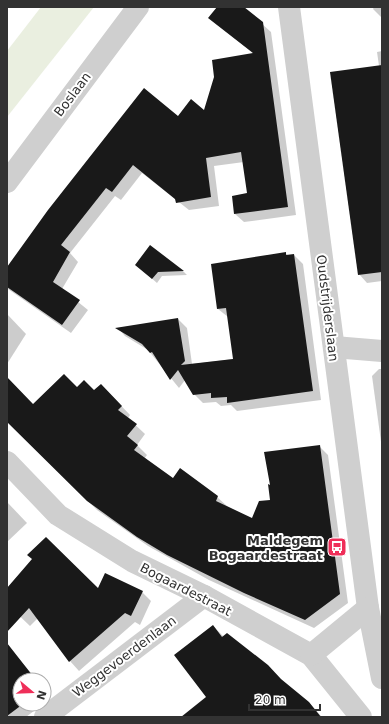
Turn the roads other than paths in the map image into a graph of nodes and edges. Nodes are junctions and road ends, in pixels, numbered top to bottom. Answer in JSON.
{"nodes":[{"id":1,"x":138,"y":7,"type":"edge"},
{"id":2,"x":289,"y":7,"type":"edge"},
{"id":3,"x":7,"y":182,"type":"edge"},
{"id":4,"x":334,"y":347,"type":"junction"},
{"id":5,"x":382,"y":351,"type":"edge"},
{"id":6,"x":7,"y":462,"type":"edge"},
{"id":7,"x":204,"y":596,"type":"junction"},
{"id":8,"x":368,"y":608,"type":"junction"},
{"id":9,"x":311,"y":655,"type":"junction"},
{"id":10,"x":382,"y":678,"type":"edge"},
{"id":11,"x":45,"y":717,"type":"edge"},
{"id":12,"x":361,"y":717,"type":"edge"}],
"edges":[{"from":1,"to":3,"type":"street","name":"Boslaan"},
{"from":2,"to":4,"type":"street","name":"Oudstrijderslaan"},
{"from":4,"to":5,"type":"street"},
{"from":4,"to":8,"type":"street","name":"Oudstrijderslaan"},
{"from":6,"to":7,"type":"street","name":"Bogaardestraat"},
{"from":7,"to":9,"type":"street","name":"Bogaardestraat"},
{"from":7,"to":11,"type":"street","name":"Weggevoerdenlaan"},
{"from":8,"to":9,"type":"street"},
{"from":8,"to":10,"type":"street","name":"Oudstrijderslaan"},
{"from":9,"to":12,"type":"street","name":"Bogaardestraat"}]}
